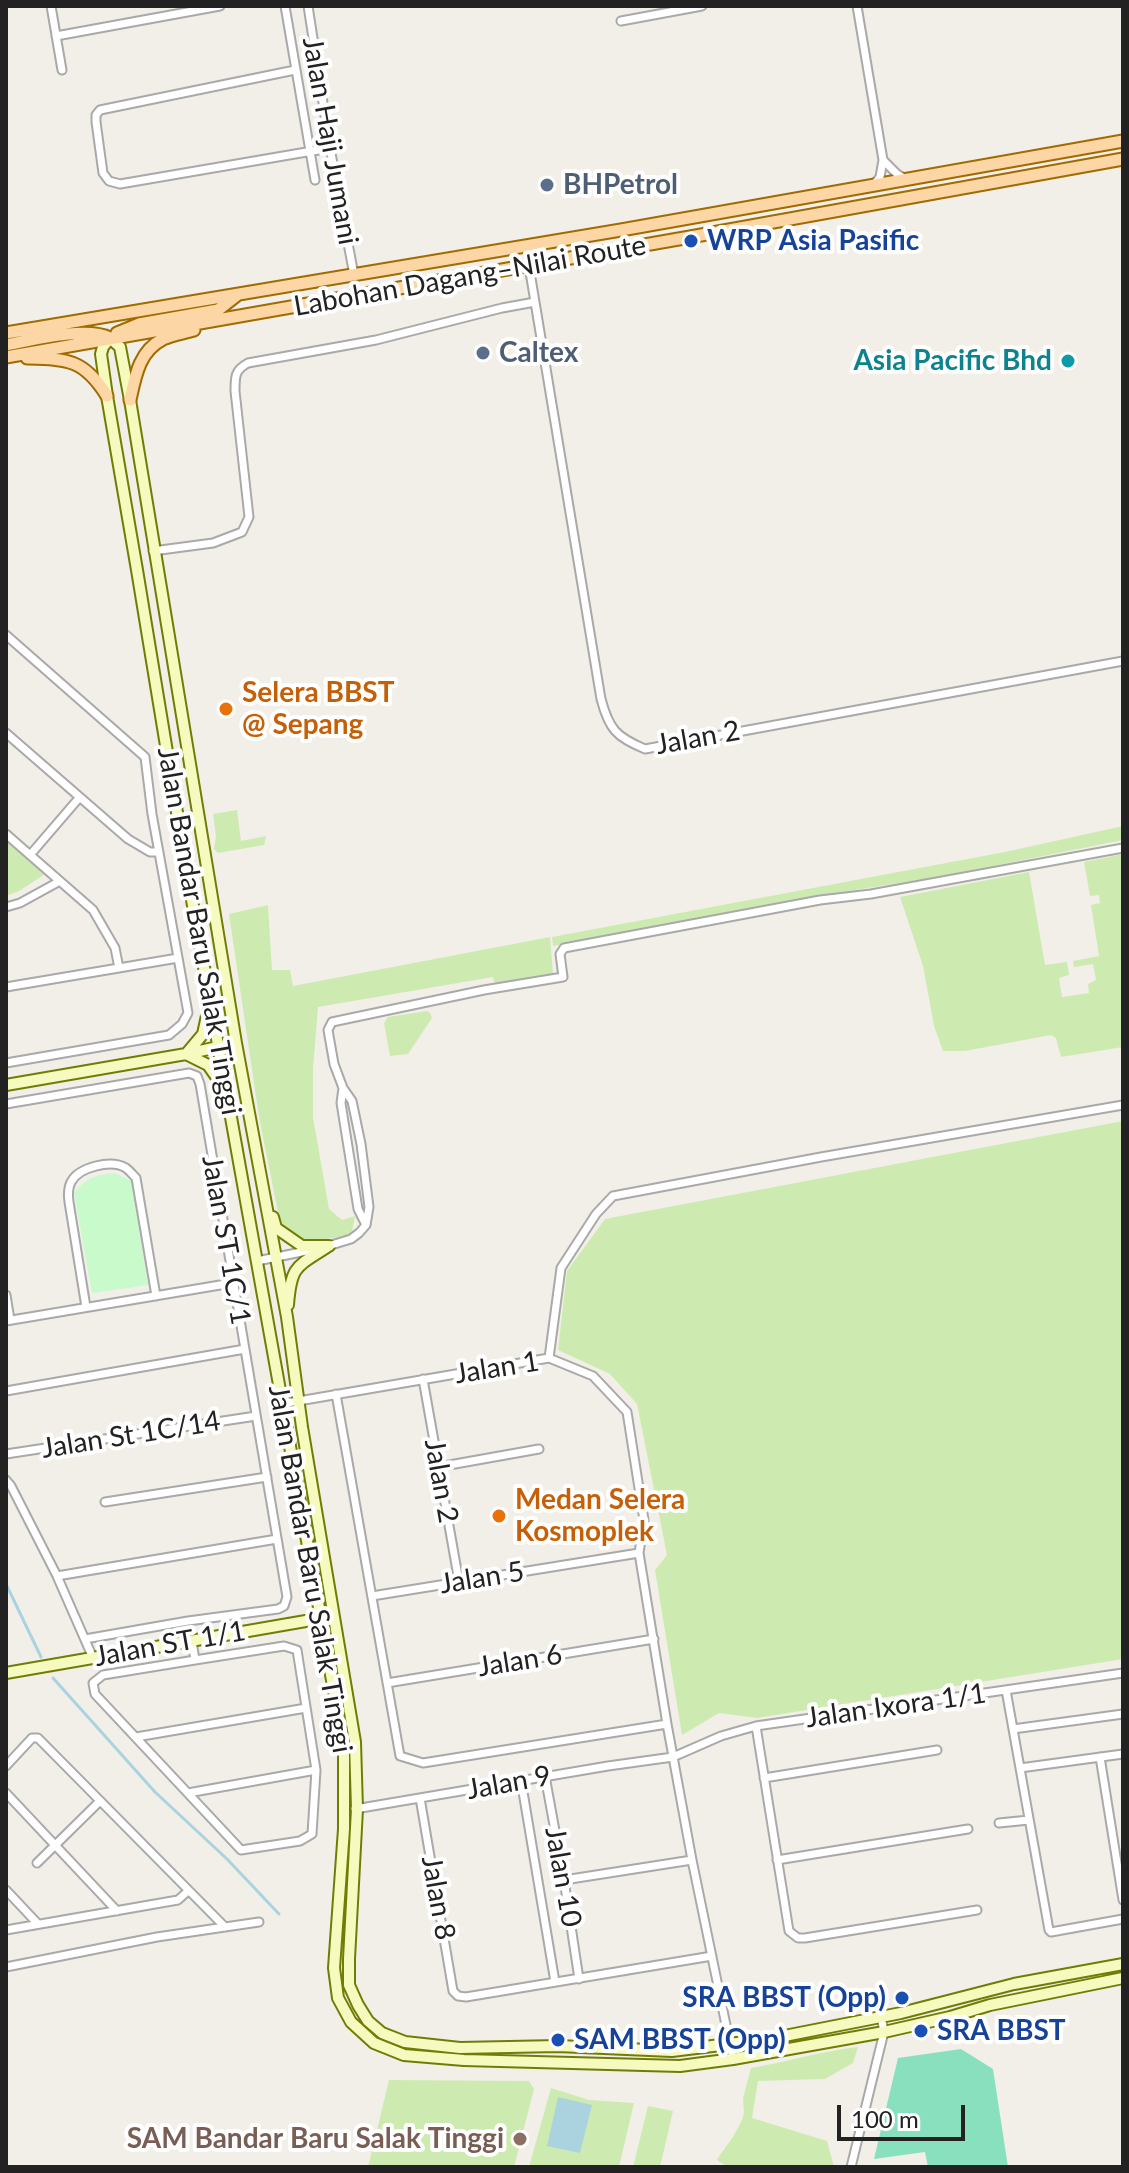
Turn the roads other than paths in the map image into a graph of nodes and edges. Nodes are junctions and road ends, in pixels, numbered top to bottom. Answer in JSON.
{"nodes":[{"id":1,"x":51,"y":6,"type":"edge"},
{"id":2,"x":220,"y":6,"type":"edge"},
{"id":3,"x":285,"y":6,"type":"edge"},
{"id":4,"x":308,"y":6,"type":"edge"},
{"id":5,"x":702,"y":6,"type":"edge"},
{"id":6,"x":857,"y":6,"type":"edge"},
{"id":7,"x":621,"y":21,"type":"dead end"},
{"id":8,"x":56,"y":36,"type":"junction"},
{"id":9,"x":62,"y":70,"type":"dead end"},
{"id":10,"x":295,"y":70,"type":"junction"},
{"id":11,"x":1123,"y":141,"type":"edge"},
{"id":12,"x":330,"y":148,"type":"junction"},
{"id":13,"x":309,"y":152,"type":"junction"},
{"id":14,"x":1123,"y":159,"type":"edge"},
{"id":15,"x":883,"y":160,"type":"junction"},
{"id":16,"x":906,"y":179,"type":"junction"},
{"id":17,"x":315,"y":180,"type":"dead end"},
{"id":18,"x":873,"y":185,"type":"junction"},
{"id":19,"x":529,"y":266,"type":"junction"},
{"id":20,"x":354,"y":275,"type":"junction"},
{"id":21,"x":237,"y":295,"type":"junction"},
{"id":22,"x":535,"y":302,"type":"junction"},
{"id":23,"x":233,"y":317,"type":"junction"},
{"id":24,"x":6,"y":333,"type":"edge"},
{"id":25,"x":110,"y":338,"type":"junction"},
{"id":26,"x":6,"y":345,"type":"edge"},
{"id":27,"x":6,"y":358,"type":"edge"},
{"id":28,"x":107,"y":396,"type":"junction"},
{"id":29,"x":130,"y":400,"type":"junction"},
{"id":30,"x":142,"y":478,"type":"junction"},
{"id":31,"x":122,"y":480,"type":"junction"},
{"id":32,"x":153,"y":551,"type":"junction"},
{"id":33,"x":6,"y":635,"type":"edge"},
{"id":34,"x":1123,"y":661,"type":"edge"},
{"id":35,"x":6,"y":733,"type":"edge"},
{"id":36,"x":79,"y":798,"type":"junction"},
{"id":37,"x":6,"y":834,"type":"edge"},
{"id":38,"x":1123,"y":848,"type":"edge"},
{"id":39,"x":159,"y":852,"type":"junction"},
{"id":40,"x":30,"y":855,"type":"junction"},
{"id":41,"x":60,"y":881,"type":"junction"},
{"id":42,"x":6,"y":907,"type":"edge"},
{"id":43,"x":178,"y":958,"type":"junction"},
{"id":44,"x":119,"y":968,"type":"junction"},
{"id":45,"x":6,"y":987,"type":"edge"},
{"id":46,"x":209,"y":997,"type":"junction"},
{"id":47,"x":236,"y":1043,"type":"junction"},
{"id":48,"x":218,"y":1047,"type":"junction"},
{"id":49,"x":186,"y":1054,"type":"junction"},
{"id":50,"x":6,"y":1063,"type":"edge"},
{"id":51,"x":6,"y":1085,"type":"edge"},
{"id":52,"x":343,"y":1088,"type":"junction"},
{"id":53,"x":230,"y":1102,"type":"junction"},
{"id":54,"x":6,"y":1104,"type":"edge"},
{"id":55,"x":1123,"y":1105,"type":"edge"},
{"id":56,"x":257,"y":1154,"type":"junction"},
{"id":57,"x":366,"y":1225,"type":"junction"},
{"id":58,"x":329,"y":1246,"type":"junction"},
{"id":59,"x":275,"y":1258,"type":"junction"},
{"id":60,"x":257,"y":1261,"type":"junction"},
{"id":61,"x":232,"y":1283,"type":"junction"},
{"id":62,"x":6,"y":1295,"type":"edge"},
{"id":63,"x":156,"y":1296,"type":"junction"},
{"id":64,"x":86,"y":1307,"type":"junction"},
{"id":65,"x":287,"y":1317,"type":"junction"},
{"id":66,"x":8,"y":1320,"type":"edge"},
{"id":67,"x":245,"y":1349,"type":"junction"},
{"id":68,"x":549,"y":1358,"type":"junction"},
{"id":69,"x":423,"y":1379,"type":"junction"},
{"id":70,"x":6,"y":1391,"type":"edge"},
{"id":71,"x":336,"y":1394,"type":"junction"},
{"id":72,"x":299,"y":1401,"type":"junction"},
{"id":73,"x":281,"y":1404,"type":"junction"},
{"id":74,"x":256,"y":1416,"type":"junction"},
{"id":75,"x":539,"y":1449,"type":"dead end"},
{"id":76,"x":6,"y":1454,"type":"edge"},
{"id":77,"x":438,"y":1467,"type":"junction"},
{"id":78,"x":267,"y":1477,"type":"junction"},
{"id":79,"x":6,"y":1480,"type":"edge"},
{"id":80,"x":105,"y":1502,"type":"dead end"},
{"id":81,"x":277,"y":1539,"type":"junction"},
{"id":82,"x":639,"y":1553,"type":"junction"},
{"id":83,"x":57,"y":1576,"type":"junction"},
{"id":84,"x":459,"y":1582,"type":"junction"},
{"id":85,"x":372,"y":1596,"type":"junction"},
{"id":86,"x":334,"y":1616,"type":"junction"},
{"id":87,"x":319,"y":1619,"type":"junction"},
{"id":88,"x":85,"y":1639,"type":"junction"},
{"id":89,"x":654,"y":1639,"type":"junction"},
{"id":90,"x":192,"y":1641,"type":"junction"},
{"id":91,"x":93,"y":1658,"type":"junction"},
{"id":92,"x":195,"y":1660,"type":"junction"},
{"id":93,"x":6,"y":1673,"type":"edge"},
{"id":94,"x":1123,"y":1673,"type":"edge"},
{"id":95,"x":387,"y":1683,"type":"junction"},
{"id":96,"x":1006,"y":1690,"type":"junction"},
{"id":97,"x":306,"y":1708,"type":"junction"},
{"id":98,"x":1123,"y":1714,"type":"edge"},
{"id":99,"x":667,"y":1724,"type":"junction"},
{"id":100,"x":756,"y":1726,"type":"junction"},
{"id":101,"x":1013,"y":1729,"type":"junction"},
{"id":102,"x":136,"y":1737,"type":"junction"},
{"id":103,"x":937,"y":1750,"type":"dead end"},
{"id":104,"x":1123,"y":1754,"type":"edge"},
{"id":105,"x":673,"y":1757,"type":"junction"},
{"id":106,"x":1100,"y":1757,"type":"junction"},
{"id":107,"x":6,"y":1766,"type":"edge"},
{"id":108,"x":1020,"y":1768,"type":"junction"},
{"id":109,"x":316,"y":1770,"type":"junction"},
{"id":110,"x":545,"y":1776,"type":"junction"},
{"id":111,"x":764,"y":1778,"type":"junction"},
{"id":112,"x":521,"y":1780,"type":"junction"},
{"id":113,"x":6,"y":1793,"type":"edge"},
{"id":114,"x":188,"y":1793,"type":"junction"},
{"id":115,"x":420,"y":1798,"type":"junction"},
{"id":116,"x":100,"y":1801,"type":"junction"},
{"id":117,"x":345,"y":1808,"type":"junction"},
{"id":118,"x":357,"y":1809,"type":"junction"},
{"id":119,"x":1029,"y":1820,"type":"junction"},
{"id":120,"x":999,"y":1823,"type":"dead end"},
{"id":121,"x":968,"y":1829,"type":"dead end"},
{"id":122,"x":55,"y":1845,"type":"junction"},
{"id":123,"x":692,"y":1860,"type":"junction"},
{"id":124,"x":777,"y":1860,"type":"junction"},
{"id":125,"x":37,"y":1863,"type":"dead end"},
{"id":126,"x":564,"y":1880,"type":"junction"},
{"id":127,"x":6,"y":1890,"type":"edge"},
{"id":128,"x":188,"y":1891,"type":"junction"},
{"id":129,"x":1123,"y":1900,"type":"edge"},
{"id":130,"x":977,"y":1910,"type":"dead end"},
{"id":131,"x":117,"y":1911,"type":"junction"},
{"id":132,"x":1123,"y":1919,"type":"edge"},
{"id":133,"x":259,"y":1922,"type":"dead end"},
{"id":134,"x":38,"y":1924,"type":"junction"},
{"id":135,"x":225,"y":1927,"type":"junction"},
{"id":136,"x":6,"y":1930,"type":"edge"},
{"id":137,"x":712,"y":1956,"type":"junction"},
{"id":138,"x":1123,"y":1964,"type":"edge"},
{"id":139,"x":6,"y":1967,"type":"edge"},
{"id":140,"x":1123,"y":1978,"type":"edge"},
{"id":141,"x":579,"y":1979,"type":"junction"},
{"id":142,"x":555,"y":1982,"type":"junction"},
{"id":143,"x":881,"y":2016,"type":"junction"},
{"id":144,"x":884,"y":2032,"type":"junction"},
{"id":145,"x":730,"y":2044,"type":"junction"},
{"id":146,"x":733,"y":2059,"type":"junction"},
{"id":147,"x":851,"y":2167,"type":"edge"}],
"edges":[{"from":1,"to":8,"type":"street"},
{"from":2,"to":8,"type":"street"},
{"from":3,"to":10,"type":"street"},
{"from":4,"to":12,"type":"street","name":"Jalan Haji Jumani"},
{"from":5,"to":7,"type":"street"},
{"from":6,"to":15,"type":"street"},
{"from":8,"to":9,"type":"street"},
{"from":10,"to":13,"type":"street"},
{"from":10,"to":13,"type":"street"},
{"from":11,"to":16,"type":"main road","name":"Labohan Dagang–Nilai Route"},
{"from":12,"to":13,"type":"street"},
{"from":12,"to":20,"type":"street","name":"Jalan Haji Jumani"},
{"from":13,"to":17,"type":"street"},
{"from":14,"to":19,"type":"main road","name":"Labohan Dagang–Nilai Route"},
{"from":15,"to":16,"type":"street"},
{"from":15,"to":18,"type":"street"},
{"from":16,"to":18,"type":"main road","name":"Labohan Dagang–Nilai Route"},
{"from":18,"to":20,"type":"main road","name":"Labohan Dagang–Nilai Route"},
{"from":19,"to":22,"type":"street","name":"Jalan 2"},
{"from":19,"to":23,"type":"main road","name":"Labohan Dagang–Nilai Route"},
{"from":20,"to":21,"type":"main road","name":"Labohan Dagang–Nilai Route"},
{"from":21,"to":24,"type":"main road","name":"Labohan Dagang–Nilai Route"},
{"from":21,"to":25,"type":"main road"},
{"from":22,"to":32,"type":"street"},
{"from":22,"to":34,"type":"street","name":"Jalan 2"},
{"from":23,"to":25,"type":"main road","name":"Labohan Dagang–Nilai Route"},
{"from":23,"to":29,"type":"main road"},
{"from":25,"to":26,"type":"main road"},
{"from":25,"to":27,"type":"main road","name":"Labohan Dagang–Nilai Route"},
{"from":25,"to":28,"type":"main road","name":"Jalan Bandar Baru Salak Tinggi"},
{"from":25,"to":29,"type":"main road","name":"Jalan Bandar Baru Salak Tinggi"},
{"from":27,"to":28,"type":"main road"},
{"from":28,"to":31,"type":"main road","name":"Jalan Bandar Baru Salak Tinggi"},
{"from":29,"to":30,"type":"main road","name":"Jalan Bandar Baru Salak Tinggi"},
{"from":30,"to":31,"type":"main road"},
{"from":30,"to":32,"type":"main road","name":"Jalan Bandar Baru Salak Tinggi"},
{"from":31,"to":46,"type":"main road","name":"Jalan Bandar Baru Salak Tinggi"},
{"from":32,"to":47,"type":"main road","name":"Jalan Bandar Baru Salak Tinggi"},
{"from":33,"to":39,"type":"street"},
{"from":35,"to":36,"type":"street"},
{"from":36,"to":39,"type":"street"},
{"from":36,"to":40,"type":"street"},
{"from":37,"to":40,"type":"street"},
{"from":38,"to":52,"type":"street"},
{"from":39,"to":43,"type":"street"},
{"from":40,"to":41,"type":"street"},
{"from":41,"to":42,"type":"street"},
{"from":41,"to":44,"type":"street"},
{"from":43,"to":44,"type":"street"},
{"from":43,"to":50,"type":"street"},
{"from":44,"to":45,"type":"street"},
{"from":46,"to":48,"type":"main road","name":"Jalan Bandar Baru Salak Tinggi"},
{"from":46,"to":49,"type":"main road"},
{"from":47,"to":48,"type":"main road"},
{"from":47,"to":56,"type":"main road","name":"Jalan Bandar Baru Salak Tinggi"},
{"from":48,"to":49,"type":"main road"},
{"from":48,"to":53,"type":"main road","name":"Jalan Bandar Baru Salak Tinggi"},
{"from":49,"to":51,"type":"main road"},
{"from":49,"to":53,"type":"main road"},
{"from":52,"to":57,"type":"street"},
{"from":52,"to":57,"type":"street"},
{"from":53,"to":60,"type":"main road","name":"Jalan Bandar Baru Salak Tinggi"},
{"from":54,"to":61,"type":"street","name":"Jalan ST 1C/1"},
{"from":55,"to":68,"type":"street"},
{"from":56,"to":58,"type":"main road"},
{"from":56,"to":59,"type":"main road","name":"Jalan Bandar Baru Salak Tinggi"},
{"from":57,"to":58,"type":"street"},
{"from":58,"to":59,"type":"street"},
{"from":58,"to":65,"type":"main road"},
{"from":59,"to":60,"type":"street"},
{"from":59,"to":65,"type":"main road","name":"Jalan Bandar Baru Salak Tinggi"},
{"from":60,"to":73,"type":"main road","name":"Jalan Bandar Baru Salak Tinggi"},
{"from":61,"to":63,"type":"street"},
{"from":61,"to":67,"type":"street","name":"Jalan ST 1C/1"},
{"from":62,"to":66,"type":"street"},
{"from":63,"to":64,"type":"street"},
{"from":63,"to":64,"type":"street"},
{"from":64,"to":66,"type":"street"},
{"from":65,"to":72,"type":"main road","name":"Jalan Bandar Baru Salak Tinggi"},
{"from":67,"to":70,"type":"street"},
{"from":67,"to":74,"type":"street","name":"Jalan ST 1C/1"},
{"from":68,"to":69,"type":"street","name":"Jalan 1"},
{"from":68,"to":82,"type":"street","name":"Jalan 1"},
{"from":69,"to":71,"type":"street","name":"Jalan 1"},
{"from":69,"to":77,"type":"street","name":"Jalan 2"},
{"from":71,"to":72,"type":"street","name":"Jalan 1"},
{"from":71,"to":85,"type":"street"},
{"from":72,"to":73,"type":"street","name":"Jalan 1"},
{"from":72,"to":86,"type":"main road","name":"Jalan Bandar Baru Salak Tinggi"},
{"from":73,"to":87,"type":"main road","name":"Jalan Bandar Baru Salak Tinggi"},
{"from":74,"to":76,"type":"street","name":"Jalan St 1C/14"},
{"from":74,"to":78,"type":"street","name":"Jalan ST 1C/1"},
{"from":75,"to":77,"type":"street"},
{"from":77,"to":84,"type":"street","name":"Jalan 2"},
{"from":78,"to":80,"type":"street"},
{"from":78,"to":81,"type":"street","name":"Jalan ST 1C/1"},
{"from":79,"to":83,"type":"street"},
{"from":81,"to":83,"type":"street"},
{"from":81,"to":88,"type":"street","name":"Jalan ST 1C/1"},
{"from":82,"to":84,"type":"street","name":"Jalan 5"},
{"from":82,"to":89,"type":"street"},
{"from":83,"to":88,"type":"street"},
{"from":84,"to":85,"type":"street","name":"Jalan 5"},
{"from":85,"to":95,"type":"street"},
{"from":86,"to":87,"type":"main road","name":"Jalan ST 1/1"},
{"from":86,"to":118,"type":"main road","name":"Jalan Bandar Baru Salak Tinggi"},
{"from":87,"to":90,"type":"main road","name":"Jalan ST 1/1"},
{"from":87,"to":117,"type":"main road","name":"Jalan Bandar Baru Salak Tinggi"},
{"from":88,"to":91,"type":"street"},
{"from":89,"to":95,"type":"street","name":"Jalan 6"},
{"from":89,"to":99,"type":"street"},
{"from":90,"to":91,"type":"main road","name":"Jalan ST 1/1"},
{"from":90,"to":92,"type":"street"},
{"from":91,"to":93,"type":"main road","name":"Jalan ST 1/1"},
{"from":92,"to":97,"type":"street"},
{"from":92,"to":102,"type":"street"},
{"from":94,"to":96,"type":"street","name":"Jalan Ixora 1/1"},
{"from":95,"to":99,"type":"street"},
{"from":96,"to":100,"type":"street","name":"Jalan Ixora 1/1"},
{"from":96,"to":101,"type":"street"},
{"from":97,"to":102,"type":"street"},
{"from":97,"to":109,"type":"street"},
{"from":98,"to":101,"type":"street"},
{"from":99,"to":105,"type":"street"},
{"from":100,"to":105,"type":"street","name":"Jalan Ixora 1/1"},
{"from":100,"to":111,"type":"street"},
{"from":101,"to":108,"type":"street"},
{"from":102,"to":114,"type":"street"},
{"from":103,"to":111,"type":"street"},
{"from":104,"to":106,"type":"street"},
{"from":105,"to":110,"type":"street","name":"Jalan 9"},
{"from":105,"to":123,"type":"street"},
{"from":106,"to":108,"type":"street"},
{"from":106,"to":129,"type":"street"},
{"from":107,"to":116,"type":"street"},
{"from":108,"to":119,"type":"street"},
{"from":109,"to":114,"type":"street"},
{"from":109,"to":114,"type":"street"},
{"from":110,"to":112,"type":"street","name":"Jalan 9"},
{"from":110,"to":126,"type":"street","name":"Jalan 10"},
{"from":111,"to":124,"type":"street"},
{"from":112,"to":115,"type":"street","name":"Jalan 9"},
{"from":112,"to":142,"type":"street","name":"Jalan 10"},
{"from":113,"to":122,"type":"street"},
{"from":115,"to":118,"type":"street","name":"Jalan 9"},
{"from":115,"to":142,"type":"street","name":"Jalan 8"},
{"from":116,"to":122,"type":"street"},
{"from":116,"to":128,"type":"street"},
{"from":117,"to":118,"type":"street","name":"Jalan 9"},
{"from":117,"to":146,"type":"main road","name":"Jalan Bandar Baru Salak Tinggi"},
{"from":118,"to":145,"type":"main road","name":"Jalan Bandar Baru Salak Tinggi"},
{"from":119,"to":120,"type":"street"},
{"from":119,"to":132,"type":"street"},
{"from":121,"to":124,"type":"street"},
{"from":122,"to":125,"type":"street"},
{"from":122,"to":131,"type":"street"},
{"from":123,"to":126,"type":"street"},
{"from":123,"to":137,"type":"street"},
{"from":124,"to":130,"type":"street"},
{"from":126,"to":141,"type":"street","name":"Jalan 10"},
{"from":127,"to":134,"type":"street"},
{"from":128,"to":131,"type":"street"},
{"from":128,"to":135,"type":"street"},
{"from":131,"to":134,"type":"street"},
{"from":133,"to":135,"type":"street"},
{"from":134,"to":136,"type":"street"},
{"from":135,"to":139,"type":"street"},
{"from":137,"to":141,"type":"street"},
{"from":137,"to":145,"type":"street"},
{"from":138,"to":143,"type":"main road","name":"Jalan Bandar Baru Salak Tinggi"},
{"from":140,"to":144,"type":"main road","name":"Jalan Bandar Baru Salak Tinggi"},
{"from":141,"to":142,"type":"street"},
{"from":143,"to":144,"type":"street"},
{"from":143,"to":145,"type":"main road","name":"Jalan Bandar Baru Salak Tinggi"},
{"from":144,"to":146,"type":"main road","name":"Jalan Bandar Baru Salak Tinggi"},
{"from":144,"to":147,"type":"street"},
{"from":145,"to":146,"type":"street"}]}
